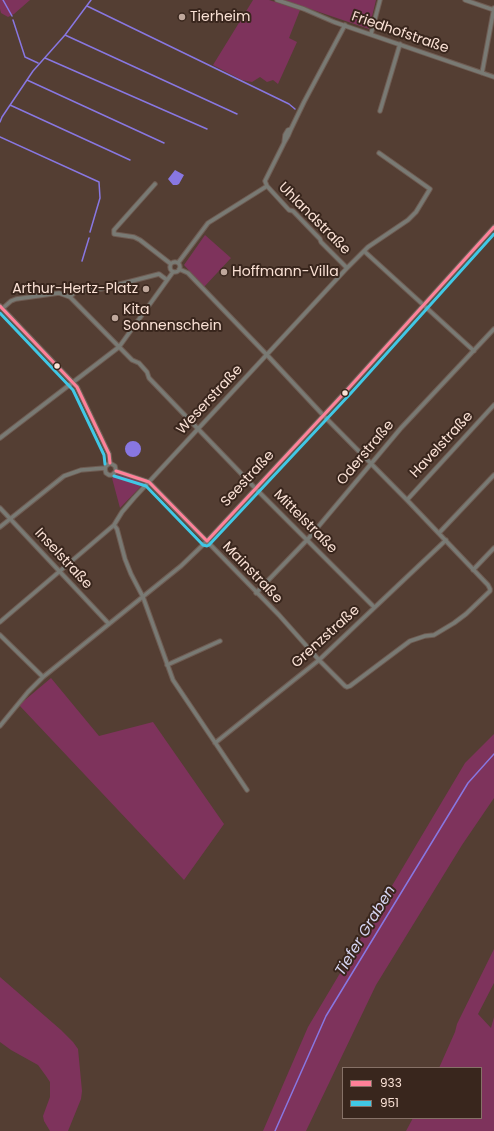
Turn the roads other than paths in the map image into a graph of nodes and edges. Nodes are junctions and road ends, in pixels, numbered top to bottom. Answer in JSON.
{"nodes":[{"id":1,"x":277,"y":0,"type":"edge"},
{"id":2,"x":380,"y":0,"type":"edge"},
{"id":3,"x":465,"y":0,"type":"edge"},
{"id":4,"x":494,"y":9,"type":"edge"},
{"id":5,"x":345,"y":25,"type":"junction"},
{"id":6,"x":371,"y":34,"type":"junction"},
{"id":7,"x":400,"y":44,"type":"junction"},
{"id":8,"x":482,"y":73,"type":"junction"},
{"id":9,"x":494,"y":77,"type":"edge"},
{"id":10,"x":380,"y":111,"type":"dead end"},
{"id":11,"x":379,"y":153,"type":"dead end"},
{"id":12,"x":155,"y":184,"type":"dead end"},
{"id":13,"x":266,"y":186,"type":"junction"},
{"id":14,"x":494,"y":227,"type":"edge"},
{"id":15,"x":364,"y":251,"type":"junction"},
{"id":16,"x":178,"y":263,"type":"junction"},
{"id":17,"x":171,"y":264,"type":"junction"},
{"id":18,"x":347,"y":268,"type":"junction"},
{"id":19,"x":179,"y":269,"type":"junction"},
{"id":20,"x":173,"y":272,"type":"junction"},
{"id":21,"x":167,"y":280,"type":"junction"},
{"id":22,"x":70,"y":297,"type":"junction"},
{"id":23,"x":424,"y":305,"type":"junction"},
{"id":24,"x":2,"y":307,"type":"edge"},
{"id":25,"x":494,"y":329,"type":"edge"},
{"id":26,"x":119,"y":347,"type":"junction"},
{"id":27,"x":474,"y":351,"type":"junction"},
{"id":28,"x":267,"y":355,"type":"junction"},
{"id":29,"x":73,"y":382,"type":"junction"},
{"id":30,"x":494,"y":405,"type":"edge"},
{"id":31,"x":323,"y":415,"type":"junction"},
{"id":32,"x":199,"y":428,"type":"junction"},
{"id":33,"x":0,"y":438,"type":"edge"},
{"id":34,"x":371,"y":463,"type":"junction"},
{"id":35,"x":110,"y":464,"type":"junction"},
{"id":36,"x":105,"y":468,"type":"junction"},
{"id":37,"x":116,"y":471,"type":"junction"},
{"id":38,"x":494,"y":475,"type":"edge"},
{"id":39,"x":149,"y":482,"type":"junction"},
{"id":40,"x":256,"y":488,"type":"junction"},
{"id":41,"x":407,"y":500,"type":"junction"},
{"id":42,"x":0,"y":508,"type":"edge"},
{"id":43,"x":10,"y":518,"type":"junction"},
{"id":44,"x":114,"y":525,"type":"junction"},
{"id":45,"x":0,"y":527,"type":"edge"},
{"id":46,"x":439,"y":533,"type":"junction"},
{"id":47,"x":307,"y":540,"type":"junction"},
{"id":48,"x":446,"y":540,"type":"junction"},
{"id":49,"x":207,"y":541,"type":"junction"},
{"id":50,"x":494,"y":548,"type":"edge"},
{"id":51,"x":473,"y":570,"type":"junction"},
{"id":52,"x":60,"y":572,"type":"junction"},
{"id":53,"x":256,"y":594,"type":"junction"},
{"id":54,"x":143,"y":597,"type":"junction"},
{"id":55,"x":374,"y":607,"type":"junction"},
{"id":56,"x":0,"y":622,"type":"edge"},
{"id":57,"x":109,"y":624,"type":"junction"},
{"id":58,"x":0,"y":635,"type":"edge"},
{"id":59,"x":220,"y":641,"type":"dead end"},
{"id":60,"x":319,"y":660,"type":"junction"},
{"id":61,"x":167,"y":665,"type":"junction"},
{"id":62,"x":43,"y":677,"type":"junction"},
{"id":63,"x":0,"y":726,"type":"edge"},
{"id":64,"x":215,"y":743,"type":"junction"},
{"id":65,"x":247,"y":790,"type":"dead end"}],
"edges":[{"from":1,"to":5,"type":"street","name":"Friedhofstraße"},
{"from":2,"to":6,"type":"street"},
{"from":3,"to":4,"type":"street"},
{"from":4,"to":8,"type":"street"},
{"from":5,"to":6,"type":"street","name":"Friedhofstraße"},
{"from":5,"to":13,"type":"street"},
{"from":6,"to":7,"type":"street","name":"Friedhofstraße"},
{"from":7,"to":8,"type":"street","name":"Friedhofstraße"},
{"from":7,"to":10,"type":"street"},
{"from":8,"to":9,"type":"street","name":"Friedhofstraße"},
{"from":11,"to":15,"type":"street","name":"Weserstraße"},
{"from":12,"to":17,"type":"street"},
{"from":13,"to":16,"type":"street"},
{"from":13,"to":18,"type":"street","name":"Uhlandstraße"},
{"from":14,"to":23,"type":"street","name":"Seestraße"},
{"from":15,"to":18,"type":"street","name":"Weserstraße"},
{"from":15,"to":23,"type":"street"},
{"from":16,"to":17,"type":"street"},
{"from":16,"to":19,"type":"street"},
{"from":17,"to":20,"type":"street"},
{"from":18,"to":28,"type":"street","name":"Weserstraße"},
{"from":19,"to":20,"type":"street"},
{"from":19,"to":28,"type":"street"},
{"from":20,"to":21,"type":"street"},
{"from":21,"to":22,"type":"street"},
{"from":21,"to":26,"type":"street"},
{"from":22,"to":24,"type":"street"},
{"from":22,"to":26,"type":"street","name":"Mittelstraße"},
{"from":23,"to":27,"type":"street"},
{"from":23,"to":31,"type":"street","name":"Seestraße"},
{"from":24,"to":29,"type":"street"},
{"from":25,"to":27,"type":"street","name":"Oderstraße"},
{"from":26,"to":29,"type":"street"},
{"from":26,"to":32,"type":"street","name":"Mittelstraße"},
{"from":27,"to":34,"type":"street","name":"Oderstraße"},
{"from":28,"to":31,"type":"street"},
{"from":28,"to":32,"type":"street","name":"Weserstraße"},
{"from":29,"to":33,"type":"street"},
{"from":29,"to":35,"type":"street"},
{"from":30,"to":41,"type":"street","name":"Havelstraße"},
{"from":31,"to":34,"type":"street"},
{"from":31,"to":40,"type":"street","name":"Seestraße"},
{"from":32,"to":39,"type":"street","name":"Weserstraße"},
{"from":32,"to":40,"type":"street","name":"Mittelstraße"},
{"from":34,"to":41,"type":"street"},
{"from":34,"to":47,"type":"street","name":"Oderstraße"},
{"from":35,"to":36,"type":"street"},
{"from":35,"to":37,"type":"street"},
{"from":36,"to":37,"type":"street"},
{"from":36,"to":43,"type":"street"},
{"from":37,"to":39,"type":"street","name":"Mainstraße"},
{"from":38,"to":46,"type":"street"},
{"from":39,"to":44,"type":"street","name":"Weserstraße"},
{"from":39,"to":49,"type":"street","name":"Mainstraße"},
{"from":40,"to":47,"type":"street","name":"Mittelstraße"},
{"from":40,"to":49,"type":"street","name":"Seestraße"},
{"from":41,"to":46,"type":"street"},
{"from":42,"to":43,"type":"street","name":"Inselstraße"},
{"from":43,"to":45,"type":"street"},
{"from":43,"to":52,"type":"street","name":"Inselstraße"},
{"from":44,"to":52,"type":"street","name":"Weserstraße"},
{"from":44,"to":54,"type":"street"},
{"from":46,"to":48,"type":"street"},
{"from":47,"to":53,"type":"street","name":"Oderstraße"},
{"from":47,"to":55,"type":"street","name":"Mittelstraße"},
{"from":48,"to":51,"type":"street"},
{"from":48,"to":55,"type":"street","name":"Grenzstraße"},
{"from":49,"to":53,"type":"street","name":"Mainstraße"},
{"from":49,"to":54,"type":"street","name":"Seestraße"},
{"from":50,"to":51,"type":"street"},
{"from":51,"to":60,"type":"street","name":"Mainstraße"},
{"from":52,"to":56,"type":"street","name":"Weserstraße"},
{"from":52,"to":57,"type":"street","name":"Inselstraße"},
{"from":53,"to":60,"type":"street","name":"Mainstraße"},
{"from":54,"to":57,"type":"street","name":"Seestraße"},
{"from":54,"to":61,"type":"street"},
{"from":55,"to":60,"type":"street","name":"Grenzstraße"},
{"from":57,"to":62,"type":"street","name":"Seestraße"},
{"from":58,"to":62,"type":"street"},
{"from":59,"to":61,"type":"street"},
{"from":60,"to":64,"type":"street","name":"Grenzstraße"},
{"from":61,"to":64,"type":"street"},
{"from":62,"to":63,"type":"street","name":"Seestraße"},
{"from":64,"to":65,"type":"street"}]}
